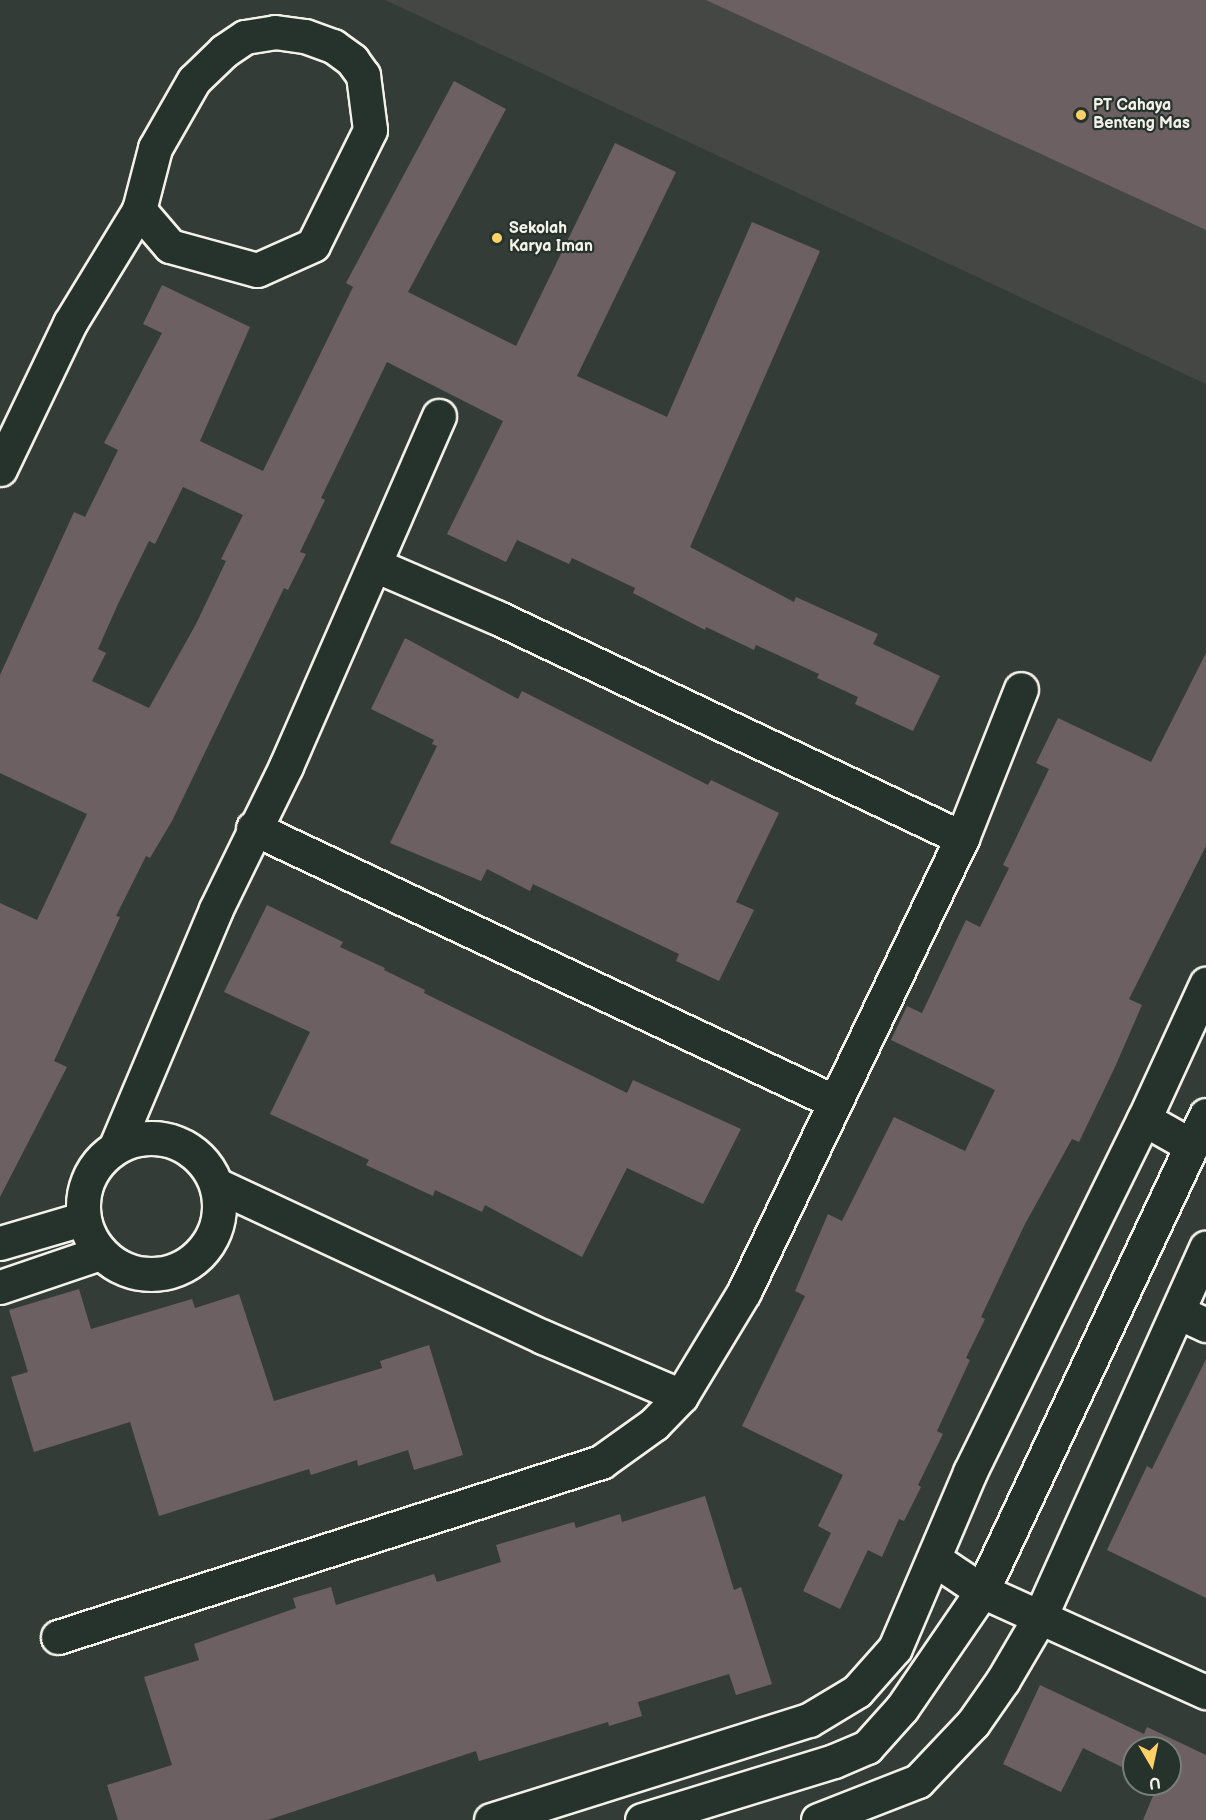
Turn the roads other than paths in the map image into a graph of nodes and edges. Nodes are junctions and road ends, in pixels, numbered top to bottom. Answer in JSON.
{"nodes":[{"id":1,"x":139,"y":210,"type":"junction"},
{"id":2,"x":439,"y":416,"type":"dead end"},
{"id":3,"x":0,"y":469,"type":"edge"},
{"id":4,"x":375,"y":565,"type":"junction"},
{"id":5,"x":1021,"y":689,"type":"dead end"},
{"id":6,"x":253,"y":828,"type":"junction"},
{"id":7,"x":962,"y":838,"type":"junction"},
{"id":8,"x":1206,"y":984,"type":"edge"},
{"id":9,"x":835,"y":1102,"type":"junction"},
{"id":10,"x":1206,"y":1115,"type":"edge"},
{"id":11,"x":1144,"y":1119,"type":"junction"},
{"id":12,"x":116,"y":1146,"type":"junction"},
{"id":13,"x":1192,"y":1146,"type":"junction"},
{"id":14,"x":217,"y":1185,"type":"junction"},
{"id":15,"x":82,"y":1219,"type":"junction"},
{"id":16,"x":0,"y":1243,"type":"edge"},
{"id":17,"x":1206,"y":1248,"type":"edge"},
{"id":18,"x":100,"y":1253,"type":"junction"},
{"id":19,"x":0,"y":1287,"type":"edge"},
{"id":20,"x":1192,"y":1319,"type":"edge"},
{"id":21,"x":681,"y":1396,"type":"junction"},
{"id":22,"x":934,"y":1559,"type":"junction"},
{"id":23,"x":982,"y":1591,"type":"junction"},
{"id":24,"x":1040,"y":1617,"type":"junction"},
{"id":25,"x":58,"y":1637,"type":"dead end"},
{"id":26,"x":1206,"y":1692,"type":"edge"},
{"id":27,"x":729,"y":1807,"type":"edge"},
{"id":28,"x":491,"y":1820,"type":"edge"},
{"id":29,"x":642,"y":1820,"type":"edge"},
{"id":30,"x":818,"y":1820,"type":"edge"}],
"edges":[{"from":1,"to":1,"type":"street"},
{"from":1,"to":3,"type":"street"},
{"from":2,"to":4,"type":"street"},
{"from":4,"to":6,"type":"street"},
{"from":4,"to":7,"type":"street"},
{"from":5,"to":7,"type":"street"},
{"from":6,"to":9,"type":"street"},
{"from":6,"to":12,"type":"street"},
{"from":7,"to":9,"type":"street"},
{"from":8,"to":11,"type":"street"},
{"from":9,"to":21,"type":"street"},
{"from":10,"to":13,"type":"street"},
{"from":11,"to":13,"type":"street"},
{"from":11,"to":22,"type":"street"},
{"from":12,"to":14,"type":"street"},
{"from":12,"to":15,"type":"street"},
{"from":13,"to":23,"type":"street"},
{"from":14,"to":18,"type":"street"},
{"from":14,"to":21,"type":"street"},
{"from":15,"to":16,"type":"street"},
{"from":15,"to":18,"type":"street"},
{"from":17,"to":20,"type":"street"},
{"from":18,"to":19,"type":"street"},
{"from":20,"to":24,"type":"street"},
{"from":21,"to":25,"type":"street"},
{"from":22,"to":23,"type":"street"},
{"from":22,"to":28,"type":"street"},
{"from":23,"to":24,"type":"street"},
{"from":23,"to":27,"type":"street"},
{"from":24,"to":26,"type":"street"},
{"from":24,"to":30,"type":"street"},
{"from":27,"to":29,"type":"street"}]}
